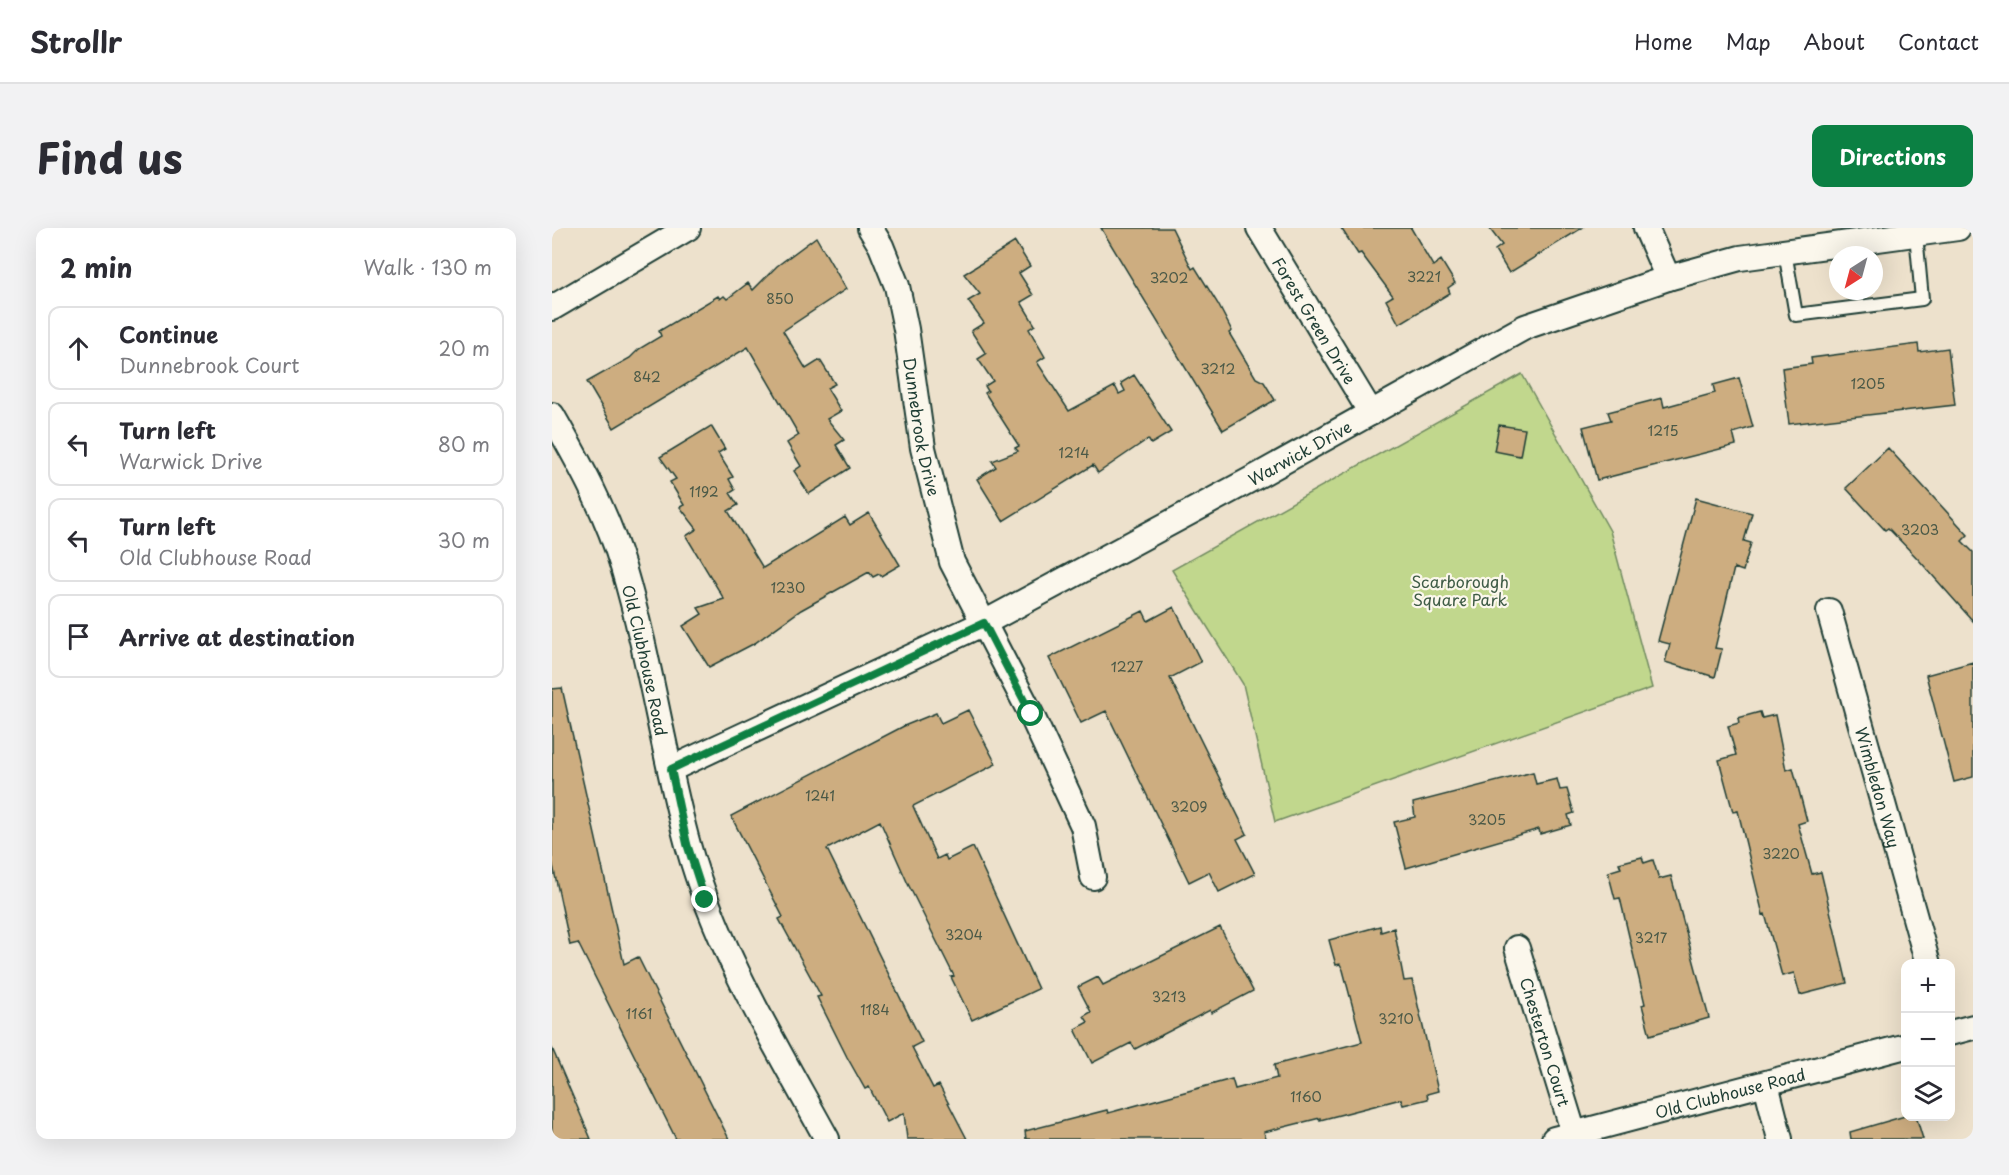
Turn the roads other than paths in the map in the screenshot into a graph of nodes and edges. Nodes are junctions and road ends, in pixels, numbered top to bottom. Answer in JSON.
{"nodes":[{"id":1,"x":688,"y":228,"type":"edge"},
{"id":2,"x":870,"y":228,"type":"edge"},
{"id":3,"x":1259,"y":228,"type":"edge"},
{"id":4,"x":1646,"y":228,"type":"edge"},
{"id":5,"x":1958,"y":228,"type":"edge"},
{"id":6,"x":1916,"y":234,"type":"junction"},
{"id":7,"x":1785,"y":252,"type":"junction"},
{"id":8,"x":1668,"y":278,"type":"junction"},
{"id":9,"x":552,"y":308,"type":"edge"},
{"id":10,"x":1371,"y":413,"type":"junction"},
{"id":11,"x":552,"y":415,"type":"edge"},
{"id":12,"x":1829,"y":611,"type":"dead end"},
{"id":13,"x":984,"y":623,"type":"junction"},
{"id":14,"x":671,"y":769,"type":"junction"},
{"id":15,"x":1093,"y":877,"type":"dead end"},
{"id":16,"x":1517,"y":948,"type":"dead end"},
{"id":17,"x":1928,"y":959,"type":"edge"},
{"id":18,"x":1973,"y":1027,"type":"edge"},
{"id":19,"x":1955,"y":1032,"type":"edge"},
{"id":20,"x":1901,"y":1047,"type":"edge"},
{"id":21,"x":1766,"y":1084,"type":"junction"},
{"id":22,"x":1564,"y":1136,"type":"edge"},
{"id":23,"x":827,"y":1139,"type":"edge"},
{"id":24,"x":1780,"y":1139,"type":"edge"}],
"edges":[{"from":1,"to":9,"type":"street"},
{"from":2,"to":13,"type":"street","name":"Dunnebrook Drive"},
{"from":3,"to":10,"type":"street","name":"Forest Green Drive"},
{"from":4,"to":8,"type":"street"},
{"from":5,"to":6,"type":"street","name":"Warwick Drive"},
{"from":6,"to":7,"type":"street","name":"Warwick Drive"},
{"from":6,"to":7,"type":"lane"},
{"from":7,"to":8,"type":"street","name":"Warwick Drive"},
{"from":8,"to":10,"type":"street","name":"Warwick Drive"},
{"from":10,"to":13,"type":"street","name":"Warwick Drive"},
{"from":11,"to":14,"type":"street","name":"Old Clubhouse Road"},
{"from":12,"to":17,"type":"street","name":"Wimbledon Way"},
{"from":13,"to":14,"type":"street","name":"Warwick Drive"},
{"from":13,"to":15,"type":"street","name":"Dunnebrook Drive"},
{"from":14,"to":23,"type":"street","name":"Old Clubhouse Road"},
{"from":16,"to":22,"type":"street","name":"Chesterton Court"},
{"from":18,"to":19,"type":"street"},
{"from":20,"to":21,"type":"street","name":"Old Clubhouse Road"},
{"from":21,"to":22,"type":"street","name":"Old Clubhouse Road"},
{"from":21,"to":24,"type":"street"}]}
